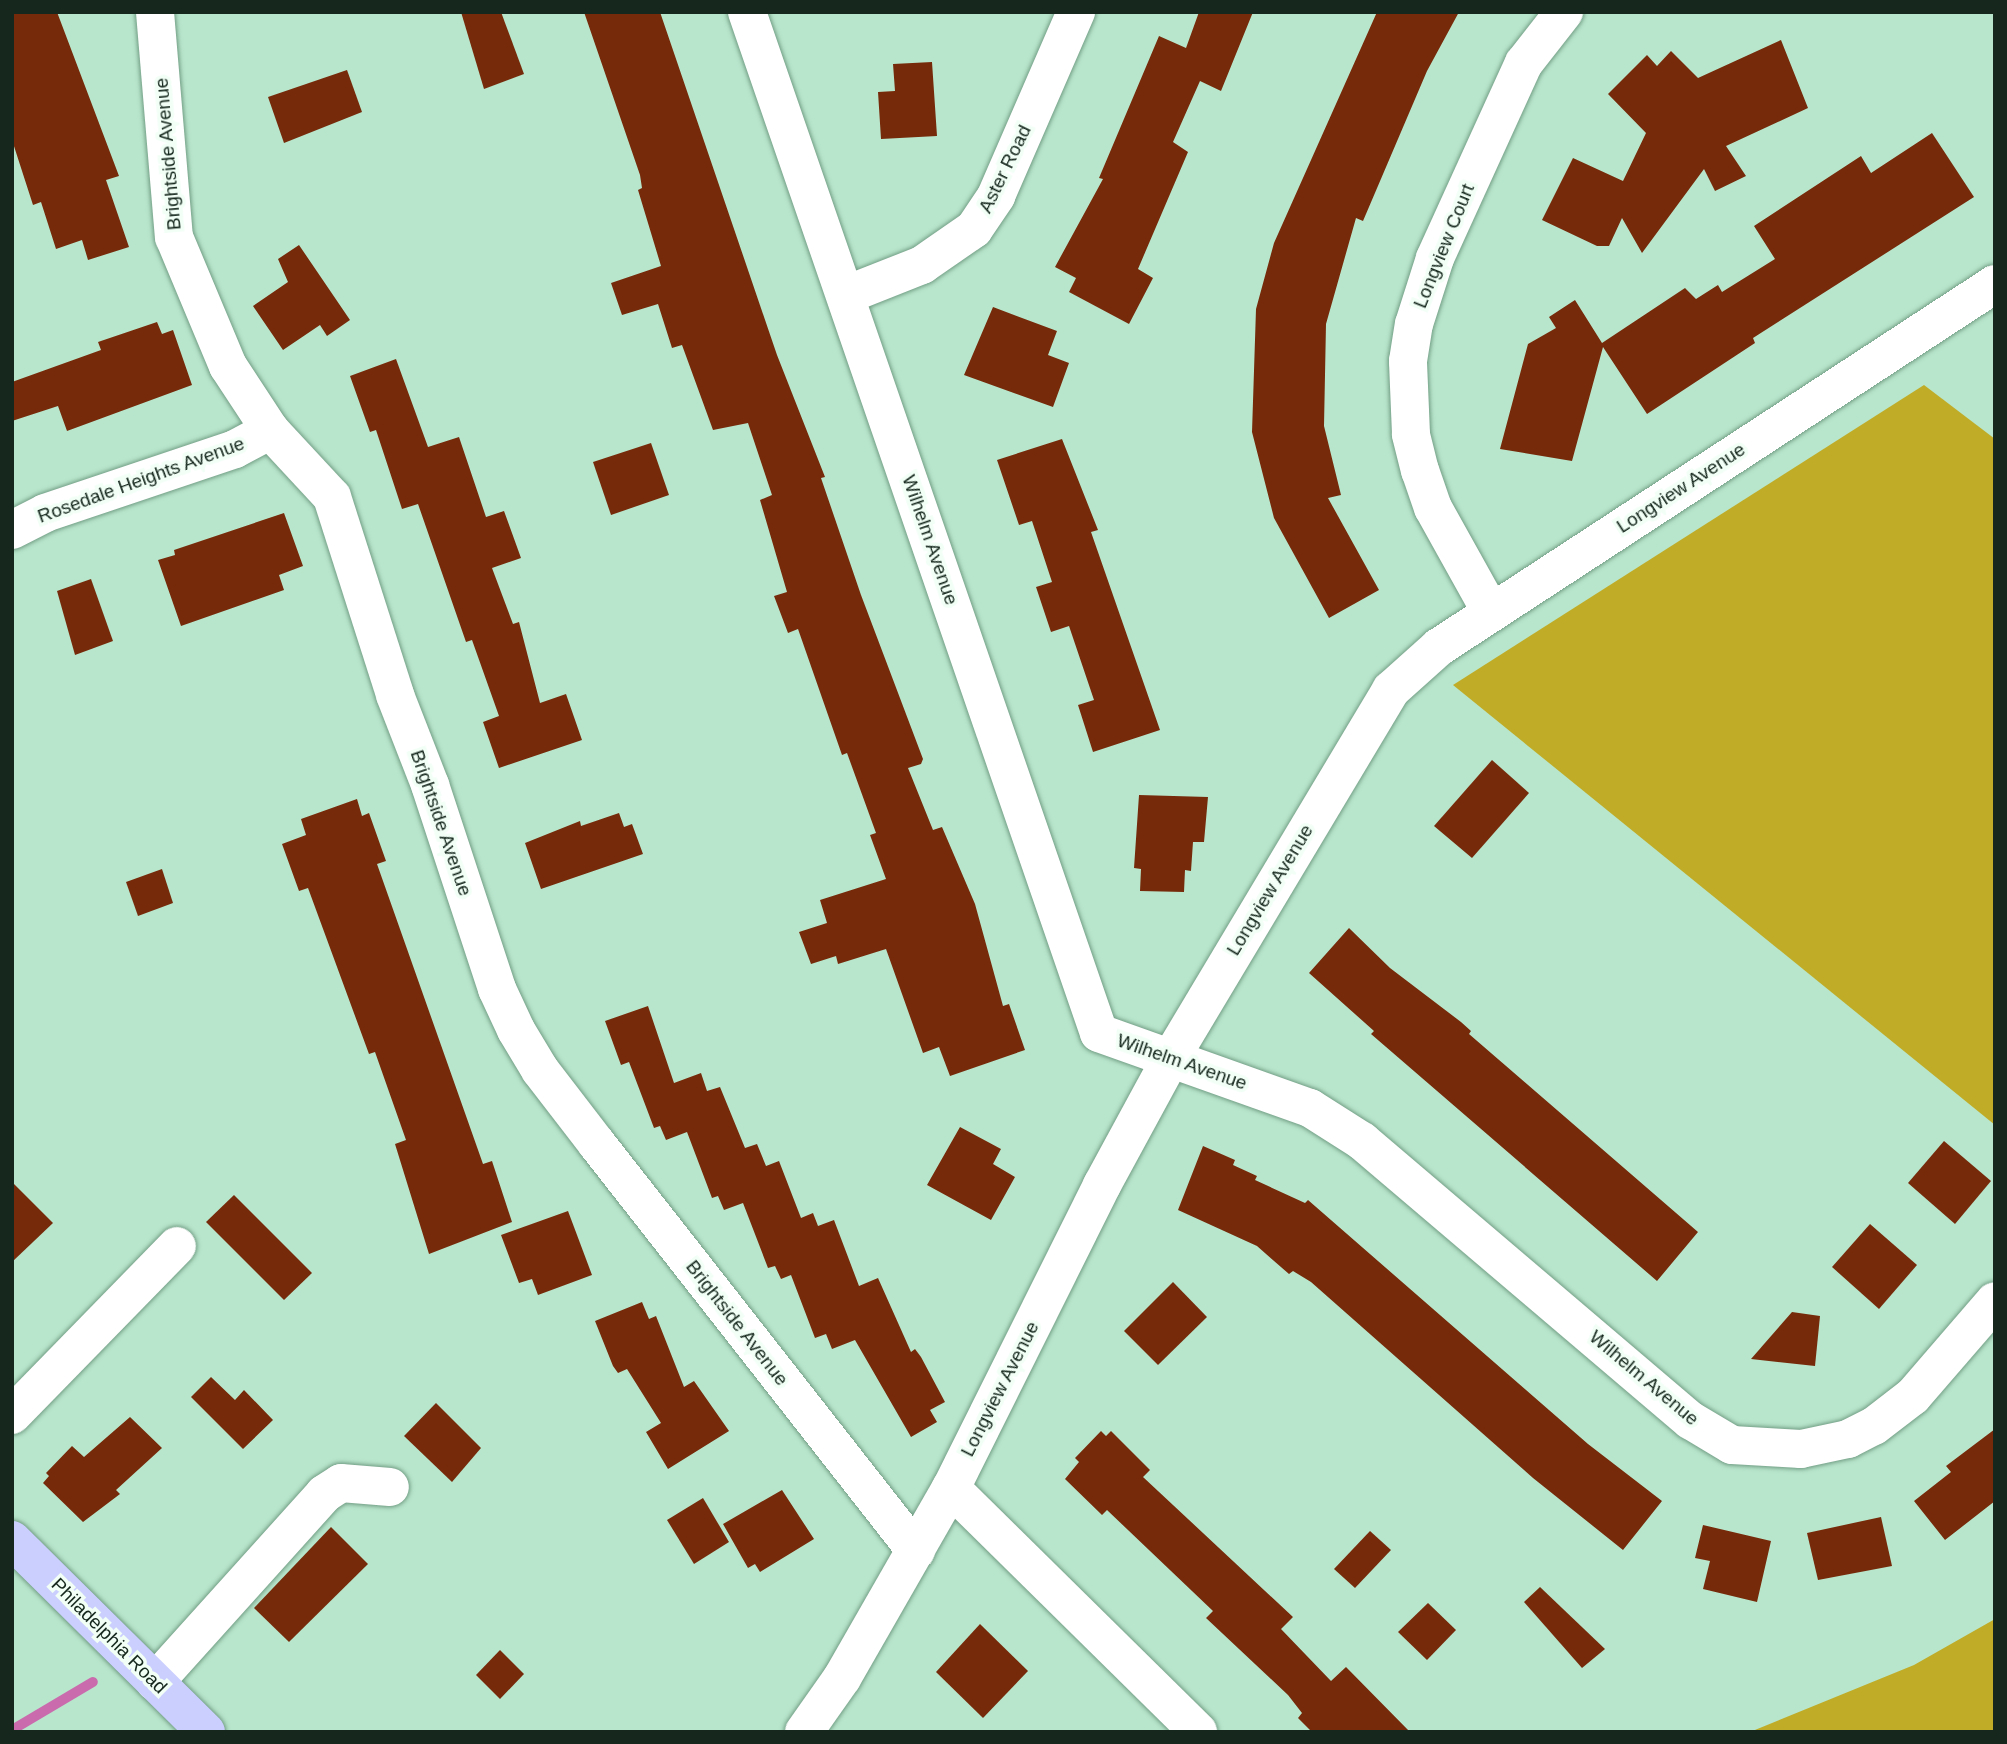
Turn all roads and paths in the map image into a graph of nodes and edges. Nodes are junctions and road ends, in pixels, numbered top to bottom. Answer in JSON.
{"nodes":[{"id":1,"x":155,"y":12,"type":"edge"},
{"id":2,"x":747,"y":12,"type":"edge"},
{"id":3,"x":1076,"y":12,"type":"edge"},
{"id":4,"x":1564,"y":12,"type":"edge"},
{"id":5,"x":1995,"y":284,"type":"edge"},
{"id":6,"x":846,"y":295,"type":"junction"},
{"id":7,"x":270,"y":430,"type":"junction"},
{"id":8,"x":12,"y":530,"type":"edge"},
{"id":9,"x":1491,"y":612,"type":"junction"},
{"id":10,"x":1172,"y":1056,"type":"junction"},
{"id":11,"x":177,"y":1246,"type":"dead end"},
{"id":12,"x":1995,"y":1301,"type":"edge"},
{"id":13,"x":12,"y":1415,"type":"edge"},
{"id":14,"x":390,"y":1487,"type":"dead end"},
{"id":15,"x":951,"y":1488,"type":"junction"},
{"id":16,"x":12,"y":1540,"type":"edge"},
{"id":17,"x":916,"y":1551,"type":"junction"},
{"id":18,"x":155,"y":1682,"type":"junction"},
{"id":19,"x":206,"y":1732,"type":"edge"},
{"id":20,"x":804,"y":1732,"type":"edge"},
{"id":21,"x":1198,"y":1732,"type":"edge"}],
"edges":[{"from":1,"to":7,"type":"street","name":"Brightside Avenue"},
{"from":2,"to":6,"type":"street","name":"Wilhelm Avenue"},
{"from":3,"to":6,"type":"street","name":"Aster Road"},
{"from":4,"to":9,"type":"street","name":"Longview Court"},
{"from":5,"to":9,"type":"street","name":"Longview Avenue"},
{"from":6,"to":10,"type":"street","name":"Wilhelm Avenue"},
{"from":7,"to":8,"type":"street","name":"Rosedale Heights Avenue"},
{"from":7,"to":17,"type":"street","name":"Brightside Avenue"},
{"from":9,"to":10,"type":"street","name":"Longview Avenue"},
{"from":10,"to":12,"type":"street","name":"Wilhelm Avenue"},
{"from":10,"to":15,"type":"street","name":"Longview Avenue"},
{"from":11,"to":13,"type":"street"},
{"from":14,"to":18,"type":"street"},
{"from":15,"to":17,"type":"street","name":"Longview Avenue"},
{"from":15,"to":21,"type":"street"},
{"from":16,"to":18,"type":"main road","name":"Philadelphia Road"},
{"from":17,"to":20,"type":"street","name":"Longview Avenue"},
{"from":18,"to":19,"type":"main road","name":"Philadelphia Road"}]}
